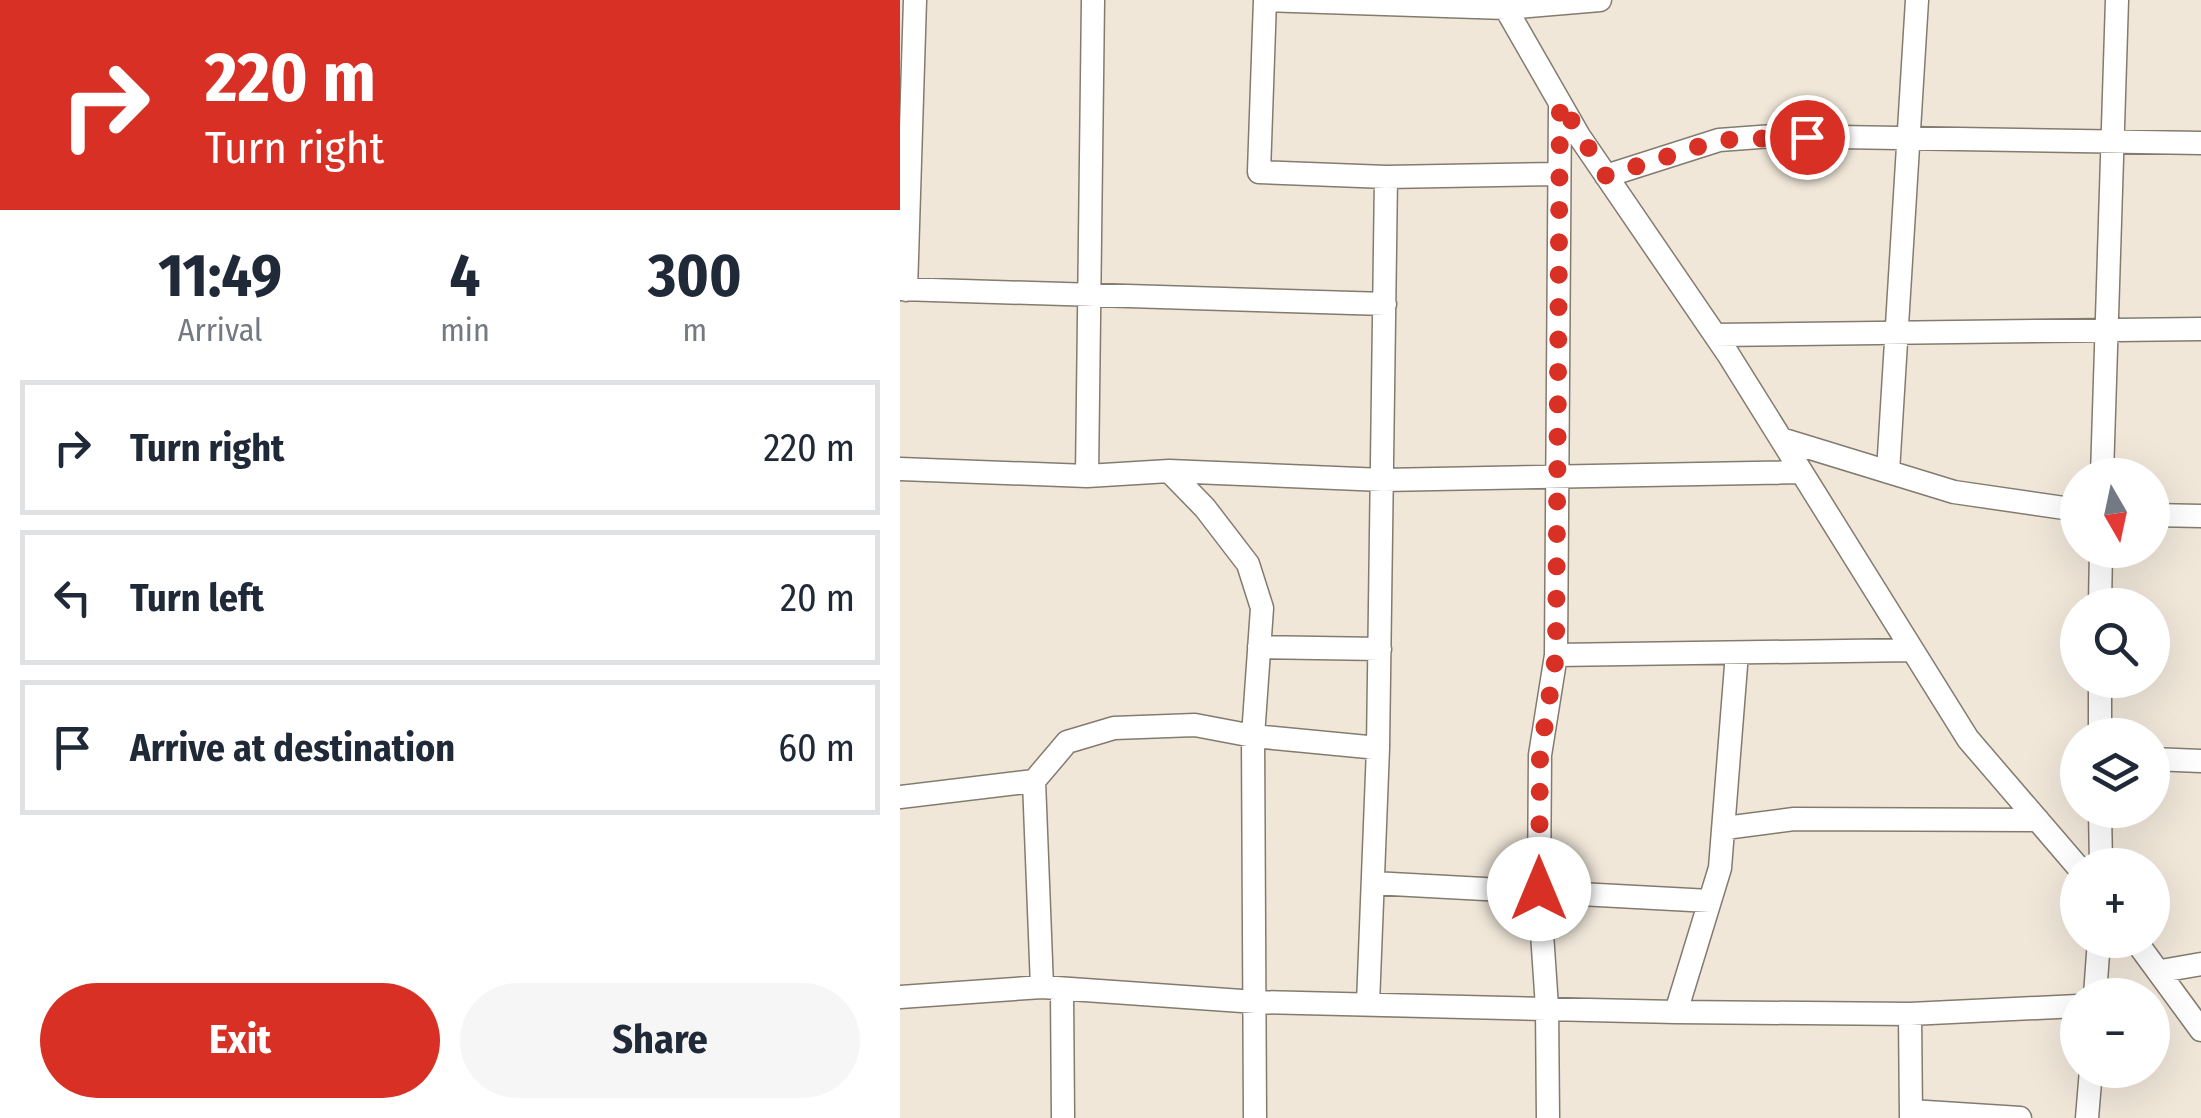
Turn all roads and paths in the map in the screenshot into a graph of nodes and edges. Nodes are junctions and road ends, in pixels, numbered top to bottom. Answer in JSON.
{"nodes":[{"id":1,"x":915,"y":0,"type":"edge"},
{"id":2,"x":1093,"y":0,"type":"edge"},
{"id":3,"x":1266,"y":0,"type":"edge"},
{"id":4,"x":1600,"y":0,"type":"edge"},
{"id":5,"x":1917,"y":0,"type":"edge"},
{"id":6,"x":2117,"y":0,"type":"edge"},
{"id":7,"x":1504,"y":4,"type":"edge"},
{"id":8,"x":1560,"y":102,"type":"junction"},
{"id":9,"x":1910,"y":138,"type":"junction"},
{"id":10,"x":2113,"y":141,"type":"junction"},
{"id":11,"x":2201,"y":142,"type":"edge"},
{"id":12,"x":1559,"y":174,"type":"junction"},
{"id":13,"x":1606,"y":176,"type":"junction"},
{"id":14,"x":1386,"y":177,"type":"junction"},
{"id":15,"x":903,"y":290,"type":"edge"},
{"id":16,"x":1086,"y":297,"type":"junction"},
{"id":17,"x":1385,"y":304,"type":"junction"},
{"id":18,"x":2201,"y":328,"type":"edge"},
{"id":19,"x":2106,"y":333,"type":"junction"},
{"id":20,"x":1715,"y":335,"type":"junction"},
{"id":21,"x":1897,"y":335,"type":"junction"},
{"id":22,"x":1781,"y":440,"type":"junction"},
{"id":23,"x":2102,"y":458,"type":"edge"},
{"id":24,"x":900,"y":469,"type":"edge"},
{"id":25,"x":1169,"y":471,"type":"junction"},
{"id":26,"x":1801,"y":472,"type":"junction"},
{"id":27,"x":1888,"y":472,"type":"junction"},
{"id":28,"x":1087,"y":476,"type":"junction"},
{"id":29,"x":1557,"y":479,"type":"junction"},
{"id":30,"x":1383,"y":480,"type":"junction"},
{"id":31,"x":2060,"y":507,"type":"edge"},
{"id":32,"x":2170,"y":515,"type":"edge"},
{"id":33,"x":2201,"y":516,"type":"edge"},
{"id":34,"x":1260,"y":647,"type":"junction"},
{"id":35,"x":1380,"y":649,"type":"junction"},
{"id":36,"x":1912,"y":650,"type":"junction"},
{"id":37,"x":1737,"y":653,"type":"junction"},
{"id":38,"x":1556,"y":656,"type":"junction"},
{"id":39,"x":1253,"y":736,"type":"junction"},
{"id":40,"x":1378,"y":748,"type":"junction"},
{"id":41,"x":2170,"y":760,"type":"edge"},
{"id":42,"x":2201,"y":761,"type":"edge"},
{"id":43,"x":1034,"y":781,"type":"junction"},
{"id":44,"x":900,"y":796,"type":"edge"},
{"id":45,"x":2038,"y":820,"type":"junction"},
{"id":46,"x":1725,"y":828,"type":"junction"},
{"id":47,"x":2062,"y":848,"type":"edge"},
{"id":48,"x":1373,"y":883,"type":"junction"},
{"id":49,"x":1539,"y":889,"type":"junction"},
{"id":50,"x":1710,"y":901,"type":"junction"},
{"id":51,"x":2150,"y":958,"type":"edge"},
{"id":52,"x":2201,"y":964,"type":"edge"},
{"id":53,"x":2160,"y":971,"type":"junction"},
{"id":54,"x":1052,"y":989,"type":"junction"},
{"id":55,"x":900,"y":997,"type":"edge"},
{"id":56,"x":1256,"y":1002,"type":"junction"},
{"id":57,"x":1368,"y":1004,"type":"junction"},
{"id":58,"x":1547,"y":1007,"type":"junction"},
{"id":59,"x":2060,"y":1007,"type":"edge"},
{"id":60,"x":1676,"y":1012,"type":"junction"},
{"id":61,"x":1910,"y":1014,"type":"junction"},
{"id":62,"x":2201,"y":1030,"type":"edge"},
{"id":63,"x":2090,"y":1088,"type":"edge"},
{"id":64,"x":1911,"y":1114,"type":"edge"},
{"id":65,"x":1063,"y":1118,"type":"edge"},
{"id":66,"x":1255,"y":1118,"type":"edge"},
{"id":67,"x":1548,"y":1118,"type":"edge"},
{"id":68,"x":2020,"y":1118,"type":"edge"},
{"id":69,"x":2087,"y":1118,"type":"edge"}],
"edges":[{"from":1,"to":15,"type":"street"},
{"from":2,"to":16,"type":"street"},
{"from":3,"to":7,"type":"street"},
{"from":3,"to":14,"type":"street"},
{"from":4,"to":7,"type":"street"},
{"from":5,"to":9,"type":"street"},
{"from":6,"to":10,"type":"street"},
{"from":7,"to":8,"type":"street"},
{"from":8,"to":12,"type":"street"},
{"from":8,"to":13,"type":"street"},
{"from":9,"to":10,"type":"street"},
{"from":9,"to":13,"type":"street"},
{"from":9,"to":21,"type":"street"},
{"from":10,"to":11,"type":"street"},
{"from":10,"to":19,"type":"street"},
{"from":12,"to":14,"type":"street"},
{"from":12,"to":29,"type":"street"},
{"from":13,"to":20,"type":"street"},
{"from":14,"to":17,"type":"street"},
{"from":15,"to":16,"type":"street"},
{"from":16,"to":17,"type":"street"},
{"from":16,"to":28,"type":"street"},
{"from":17,"to":30,"type":"street"},
{"from":18,"to":19,"type":"street"},
{"from":19,"to":21,"type":"street"},
{"from":19,"to":23,"type":"street"},
{"from":20,"to":21,"type":"street"},
{"from":20,"to":22,"type":"street"},
{"from":21,"to":27,"type":"street"},
{"from":22,"to":26,"type":"street"},
{"from":22,"to":27,"type":"street"},
{"from":24,"to":28,"type":"street"},
{"from":25,"to":28,"type":"street"},
{"from":25,"to":30,"type":"street"},
{"from":25,"to":34,"type":"street"},
{"from":26,"to":29,"type":"street"},
{"from":26,"to":36,"type":"street"},
{"from":27,"to":31,"type":"street"},
{"from":29,"to":30,"type":"street"},
{"from":29,"to":38,"type":"street"},
{"from":30,"to":35,"type":"street"},
{"from":32,"to":33,"type":"street"},
{"from":34,"to":35,"type":"street"},
{"from":34,"to":39,"type":"street"},
{"from":35,"to":40,"type":"street"},
{"from":36,"to":37,"type":"street"},
{"from":36,"to":45,"type":"street"},
{"from":37,"to":38,"type":"street"},
{"from":37,"to":46,"type":"street"},
{"from":38,"to":49,"type":"street"},
{"from":39,"to":40,"type":"street"},
{"from":39,"to":43,"type":"street"},
{"from":39,"to":56,"type":"street"},
{"from":40,"to":48,"type":"street"},
{"from":41,"to":42,"type":"street"},
{"from":43,"to":44,"type":"street"},
{"from":43,"to":54,"type":"street"},
{"from":45,"to":46,"type":"street"},
{"from":45,"to":47,"type":"street"},
{"from":46,"to":50,"type":"street"},
{"from":48,"to":49,"type":"street"},
{"from":48,"to":57,"type":"street"},
{"from":49,"to":50,"type":"street"},
{"from":49,"to":58,"type":"street"},
{"from":50,"to":60,"type":"street"},
{"from":51,"to":53,"type":"street"},
{"from":52,"to":53,"type":"street"},
{"from":53,"to":62,"type":"street"},
{"from":54,"to":55,"type":"street"},
{"from":54,"to":56,"type":"street"},
{"from":54,"to":65,"type":"street"},
{"from":56,"to":57,"type":"street"},
{"from":56,"to":66,"type":"street"},
{"from":57,"to":58,"type":"street"},
{"from":58,"to":60,"type":"street"},
{"from":58,"to":67,"type":"street"},
{"from":59,"to":61,"type":"street"},
{"from":60,"to":61,"type":"street"},
{"from":61,"to":64,"type":"street"},
{"from":63,"to":69,"type":"street"},
{"from":64,"to":68,"type":"street"}]}
